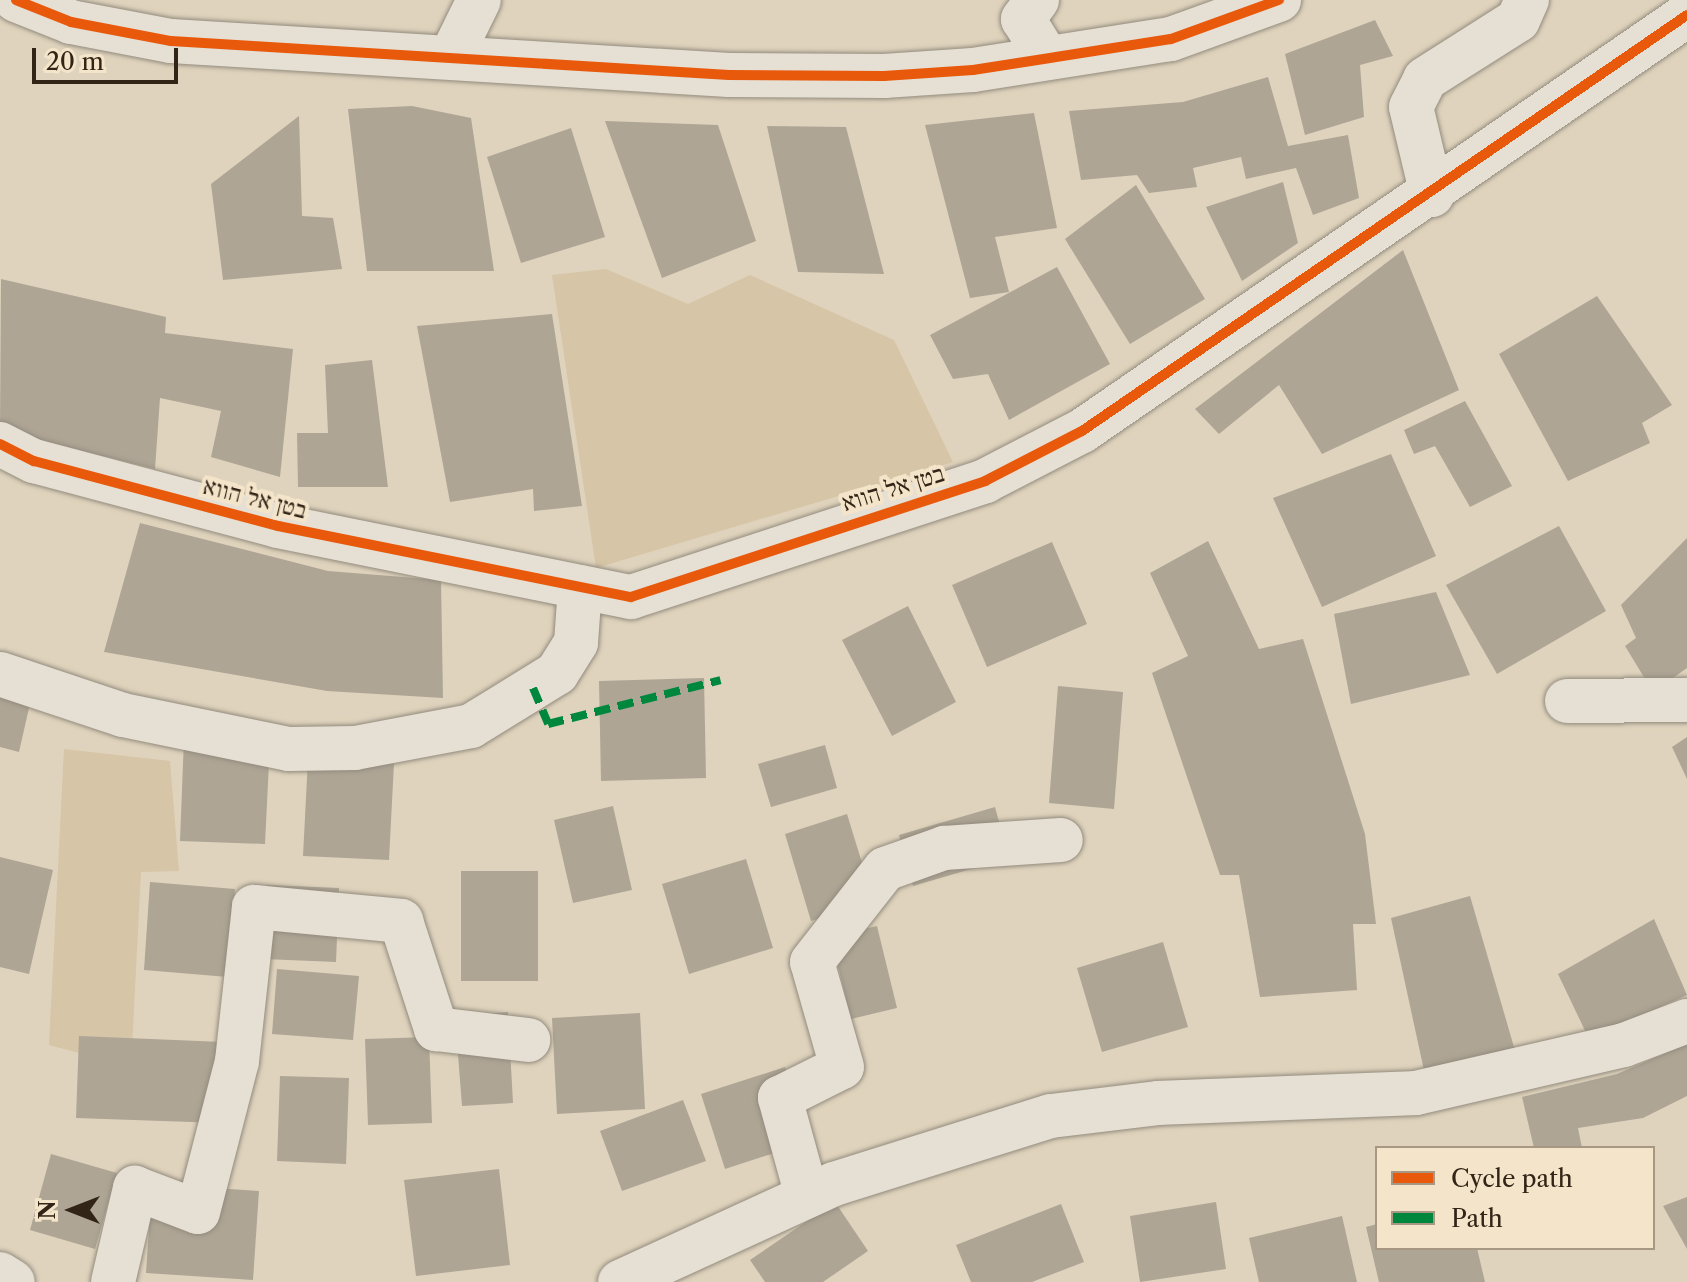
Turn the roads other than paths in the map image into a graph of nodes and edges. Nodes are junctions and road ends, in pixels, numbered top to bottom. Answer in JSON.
{"nodes":[{"id":1,"x":16,"y":0,"type":"edge"},
{"id":2,"x":479,"y":0,"type":"edge"},
{"id":3,"x":1037,"y":0,"type":"edge"},
{"id":4,"x":1279,"y":0,"type":"edge"},
{"id":5,"x":1527,"y":0,"type":"edge"},
{"id":6,"x":1687,"y":15,"type":"edge"},
{"id":7,"x":452,"y":55,"type":"junction"},
{"id":8,"x":1046,"y":56,"type":"junction"},
{"id":9,"x":1432,"y":195,"type":"junction"},
{"id":10,"x":0,"y":444,"type":"edge"},
{"id":11,"x":580,"y":587,"type":"junction"},
{"id":12,"x":0,"y":674,"type":"edge"},
{"id":13,"x":1687,"y":700,"type":"edge"},
{"id":14,"x":1567,"y":701,"type":"dead end"},
{"id":15,"x":1061,"y":840,"type":"dead end"},
{"id":16,"x":1687,"y":1021,"type":"edge"},
{"id":17,"x":528,"y":1040,"type":"dead end"},
{"id":18,"x":807,"y":1196,"type":"junction"},
{"id":19,"x":0,"y":1274,"type":"edge"},
{"id":20,"x":13,"y":1282,"type":"edge"},
{"id":21,"x":113,"y":1282,"type":"edge"},
{"id":22,"x":620,"y":1282,"type":"edge"}],
"edges":[{"from":1,"to":7,"type":"street"},
{"from":2,"to":7,"type":"street"},
{"from":3,"to":8,"type":"street"},
{"from":4,"to":8,"type":"street"},
{"from":5,"to":9,"type":"street"},
{"from":6,"to":9,"type":"street","name":"בטן אל הווא"},
{"from":7,"to":8,"type":"street"},
{"from":9,"to":11,"type":"street","name":"בטן אל הווא"},
{"from":10,"to":11,"type":"street","name":"בטן אל הווא"},
{"from":11,"to":12,"type":"street"},
{"from":13,"to":14,"type":"street"},
{"from":15,"to":18,"type":"street"},
{"from":16,"to":18,"type":"street"},
{"from":17,"to":21,"type":"street"},
{"from":18,"to":22,"type":"street"},
{"from":19,"to":20,"type":"street"}]}
